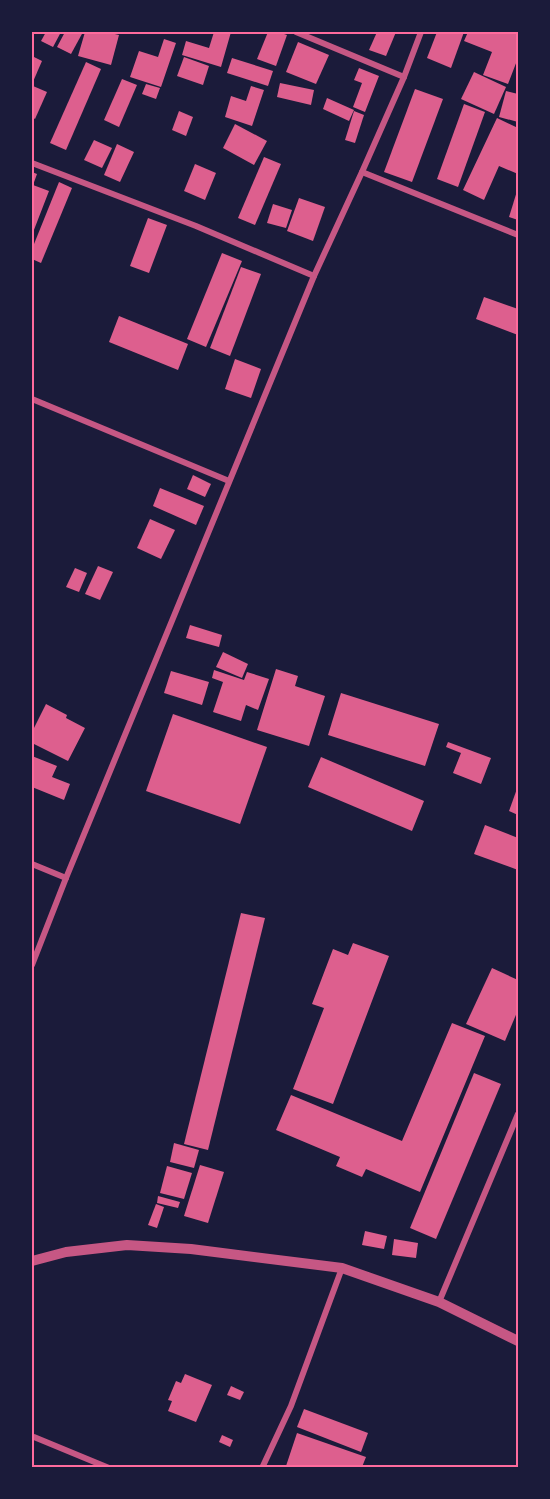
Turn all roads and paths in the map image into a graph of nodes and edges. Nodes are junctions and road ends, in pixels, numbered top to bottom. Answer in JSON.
{"nodes":[{"id":1,"x":296,"y":32,"type":"edge"},
{"id":2,"x":422,"y":32,"type":"edge"},
{"id":3,"x":404,"y":77,"type":"junction"},
{"id":4,"x":32,"y":163,"type":"edge"},
{"id":5,"x":363,"y":172,"type":"junction"},
{"id":6,"x":519,"y":235,"type":"edge"},
{"id":7,"x":314,"y":276,"type":"junction"},
{"id":8,"x":32,"y":399,"type":"edge"},
{"id":9,"x":229,"y":481,"type":"junction"},
{"id":10,"x":32,"y":864,"type":"edge"},
{"id":11,"x":66,"y":878,"type":"junction"},
{"id":12,"x":32,"y":965,"type":"edge"},
{"id":13,"x":519,"y":1114,"type":"edge"},
{"id":14,"x":32,"y":1261,"type":"edge"},
{"id":15,"x":342,"y":1268,"type":"junction"},
{"id":16,"x":439,"y":1302,"type":"junction"},
{"id":17,"x":519,"y":1341,"type":"edge"},
{"id":18,"x":34,"y":1437,"type":"dead end"},
{"id":19,"x":109,"y":1467,"type":"edge"},
{"id":20,"x":262,"y":1467,"type":"edge"}],
"edges":[{"from":1,"to":3,"type":"street"},
{"from":2,"to":3,"type":"street"},
{"from":3,"to":5,"type":"street"},
{"from":4,"to":7,"type":"street"},
{"from":5,"to":6,"type":"street"},
{"from":5,"to":7,"type":"street"},
{"from":7,"to":9,"type":"street"},
{"from":8,"to":9,"type":"street"},
{"from":9,"to":11,"type":"street"},
{"from":10,"to":11,"type":"street"},
{"from":11,"to":12,"type":"street"},
{"from":13,"to":16,"type":"street"},
{"from":14,"to":15,"type":"street"},
{"from":15,"to":16,"type":"street"},
{"from":15,"to":20,"type":"street"},
{"from":16,"to":17,"type":"street"},
{"from":18,"to":19,"type":"street"}]}
